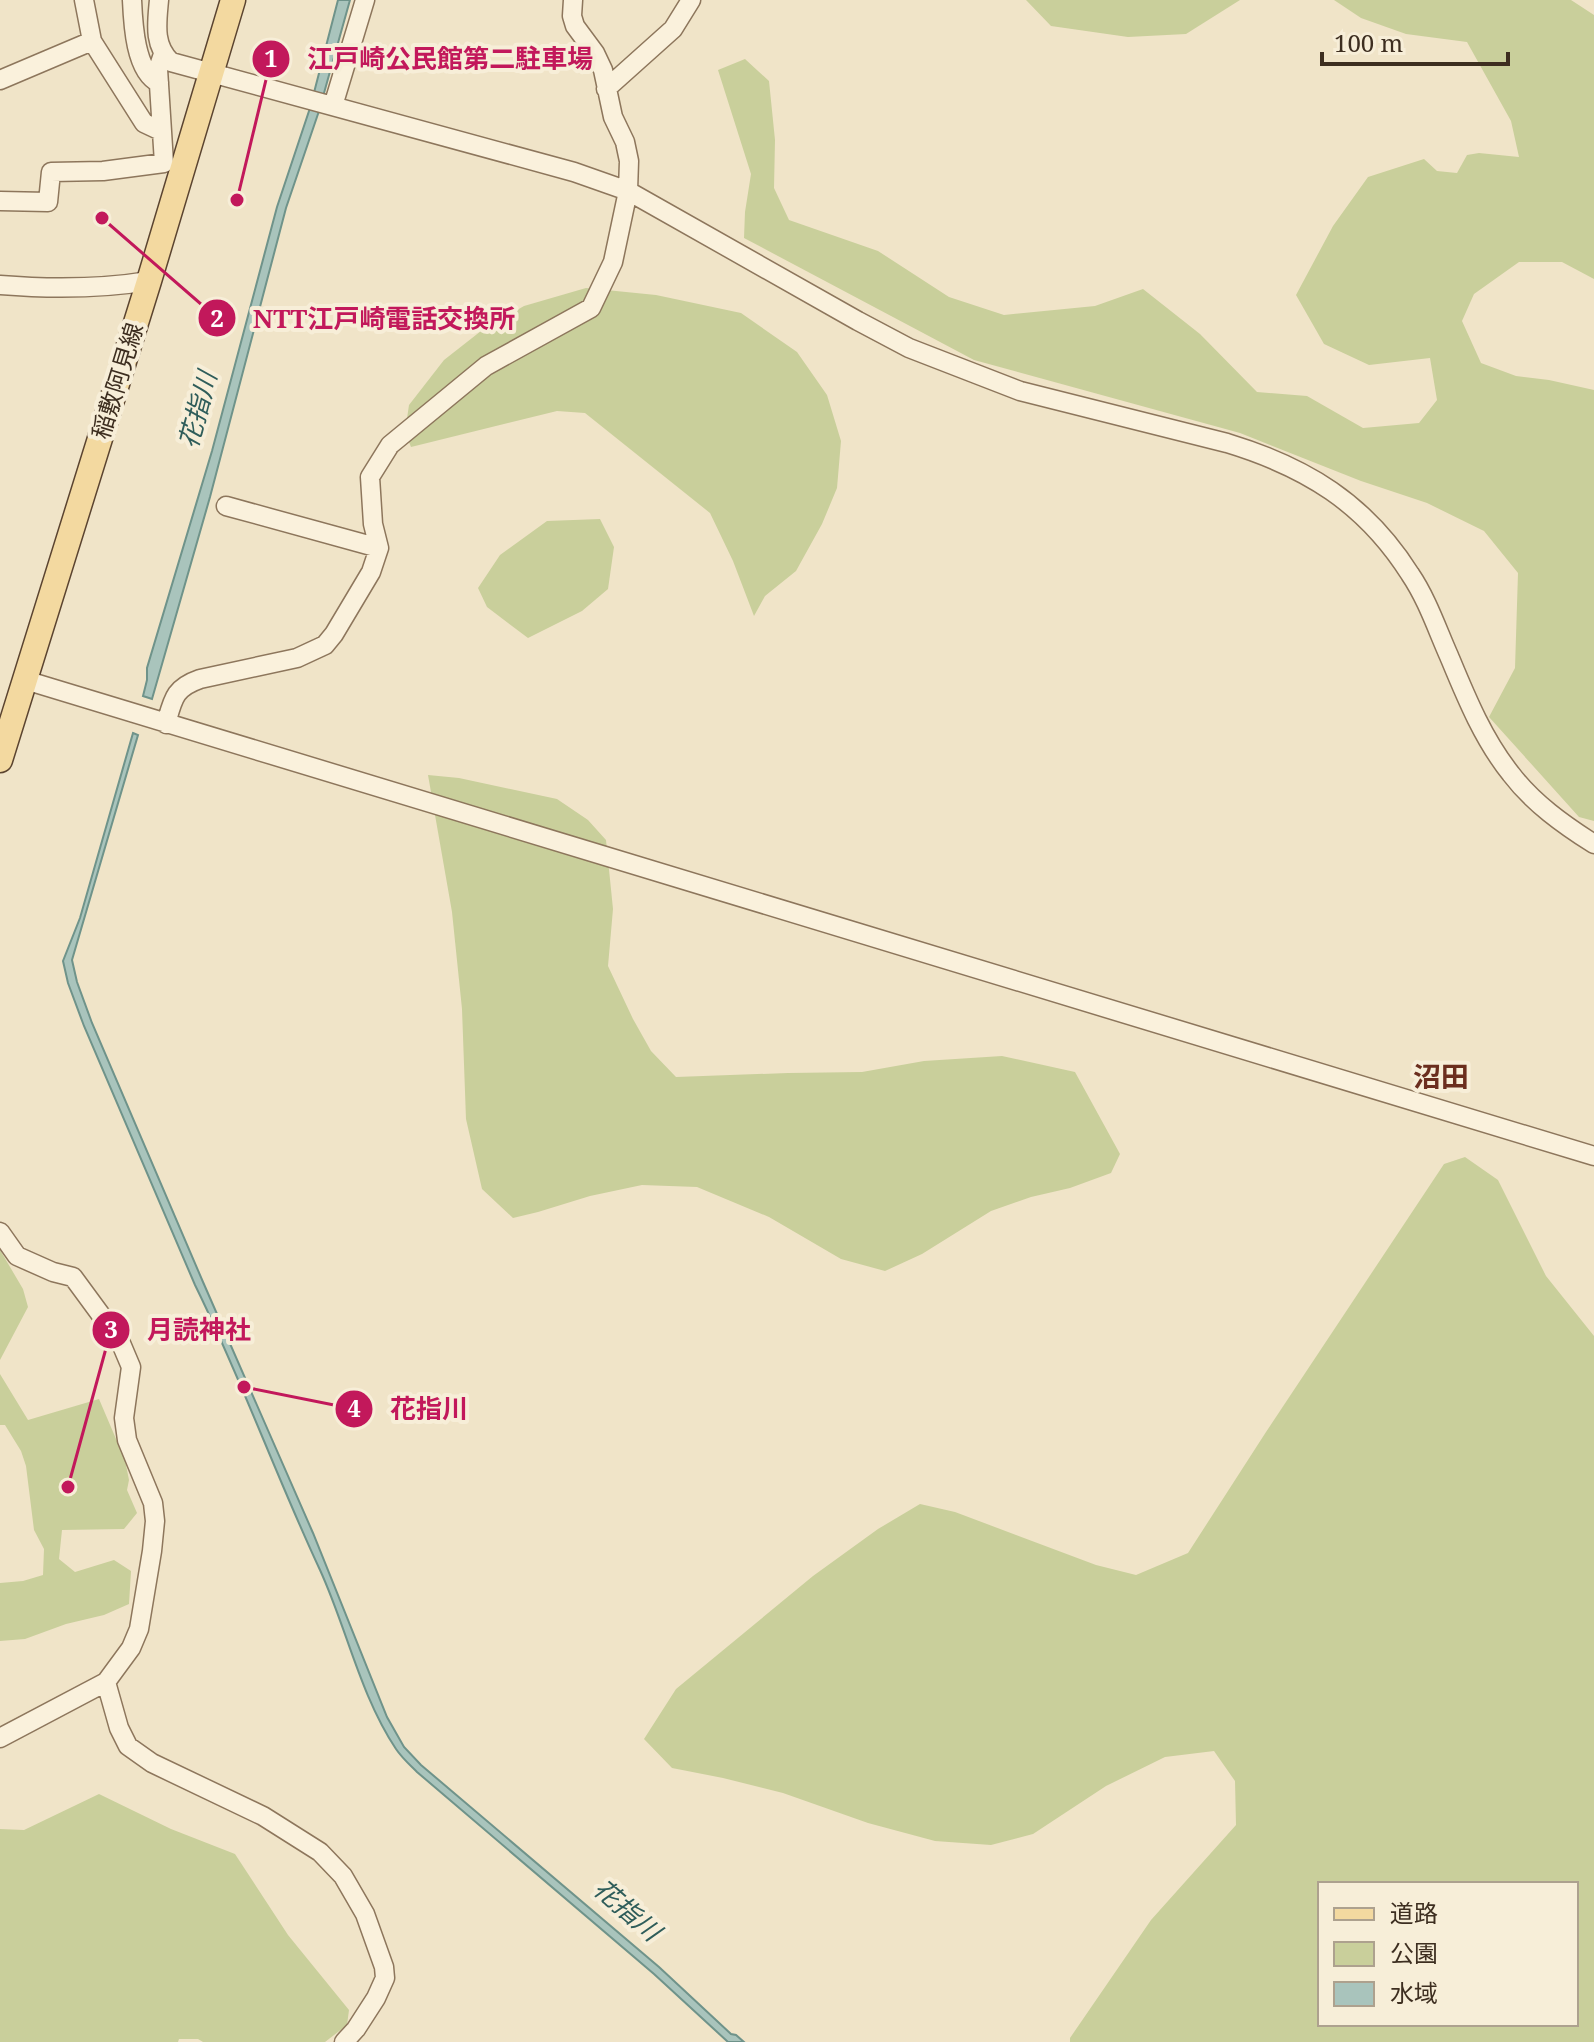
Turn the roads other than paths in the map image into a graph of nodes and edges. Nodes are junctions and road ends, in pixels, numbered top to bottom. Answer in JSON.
{"nodes":[{"id":1,"x":84,"y":0,"type":"edge"},
{"id":2,"x":132,"y":0,"type":"edge"},
{"id":3,"x":159,"y":0,"type":"edge"},
{"id":4,"x":233,"y":0,"type":"edge"},
{"id":5,"x":365,"y":0,"type":"edge"},
{"id":6,"x":573,"y":0,"type":"edge"},
{"id":7,"x":691,"y":0,"type":"edge"},
{"id":8,"x":92,"y":41,"type":"junction"},
{"id":9,"x":163,"y":54,"type":"junction"},
{"id":10,"x":211,"y":74,"type":"junction"},
{"id":11,"x":0,"y":80,"type":"edge"},
{"id":12,"x":159,"y":83,"type":"junction"},
{"id":13,"x":606,"y":89,"type":"junction"},
{"id":14,"x":332,"y":106,"type":"junction"},
{"id":15,"x":161,"y":131,"type":"junction"},
{"id":16,"x":628,"y":191,"type":"junction"},
{"id":17,"x":0,"y":201,"type":"edge"},
{"id":18,"x":149,"y":281,"type":"junction"},
{"id":19,"x":0,"y":285,"type":"edge"},
{"id":20,"x":226,"y":506,"type":"dead end"},
{"id":21,"x":379,"y":548,"type":"junction"},
{"id":22,"x":25,"y":680,"type":"junction"},
{"id":23,"x":166,"y":724,"type":"junction"},
{"id":24,"x":0,"y":760,"type":"edge"},
{"id":25,"x":1594,"y":844,"type":"edge"},
{"id":26,"x":1594,"y":1156,"type":"edge"},
{"id":27,"x":0,"y":1232,"type":"edge"},
{"id":28,"x":106,"y":1682,"type":"junction"},
{"id":29,"x":0,"y":1738,"type":"edge"},
{"id":30,"x":344,"y":2042,"type":"edge"}],
"edges":[{"from":1,"to":8,"type":"street"},
{"from":2,"to":12,"type":"street"},
{"from":3,"to":9,"type":"street"},
{"from":4,"to":10,"type":"main road","name":"稲敷阿見線"},
{"from":5,"to":14,"type":"street"},
{"from":6,"to":13,"type":"street"},
{"from":7,"to":13,"type":"street"},
{"from":8,"to":11,"type":"street"},
{"from":8,"to":15,"type":"street"},
{"from":9,"to":10,"type":"street"},
{"from":9,"to":12,"type":"street"},
{"from":10,"to":14,"type":"street"},
{"from":10,"to":18,"type":"main road","name":"稲敷阿見線"},
{"from":12,"to":15,"type":"street"},
{"from":13,"to":16,"type":"street"},
{"from":14,"to":16,"type":"street"},
{"from":15,"to":17,"type":"street"},
{"from":16,"to":21,"type":"street"},
{"from":16,"to":25,"type":"street"},
{"from":18,"to":19,"type":"street"},
{"from":18,"to":22,"type":"main road","name":"稲敷阿見線"},
{"from":20,"to":21,"type":"street"},
{"from":21,"to":23,"type":"street"},
{"from":22,"to":23,"type":"street"},
{"from":22,"to":24,"type":"main road","name":"稲敷阿見線"},
{"from":23,"to":26,"type":"street"},
{"from":27,"to":28,"type":"street"},
{"from":28,"to":29,"type":"street"},
{"from":28,"to":30,"type":"street"}]}
